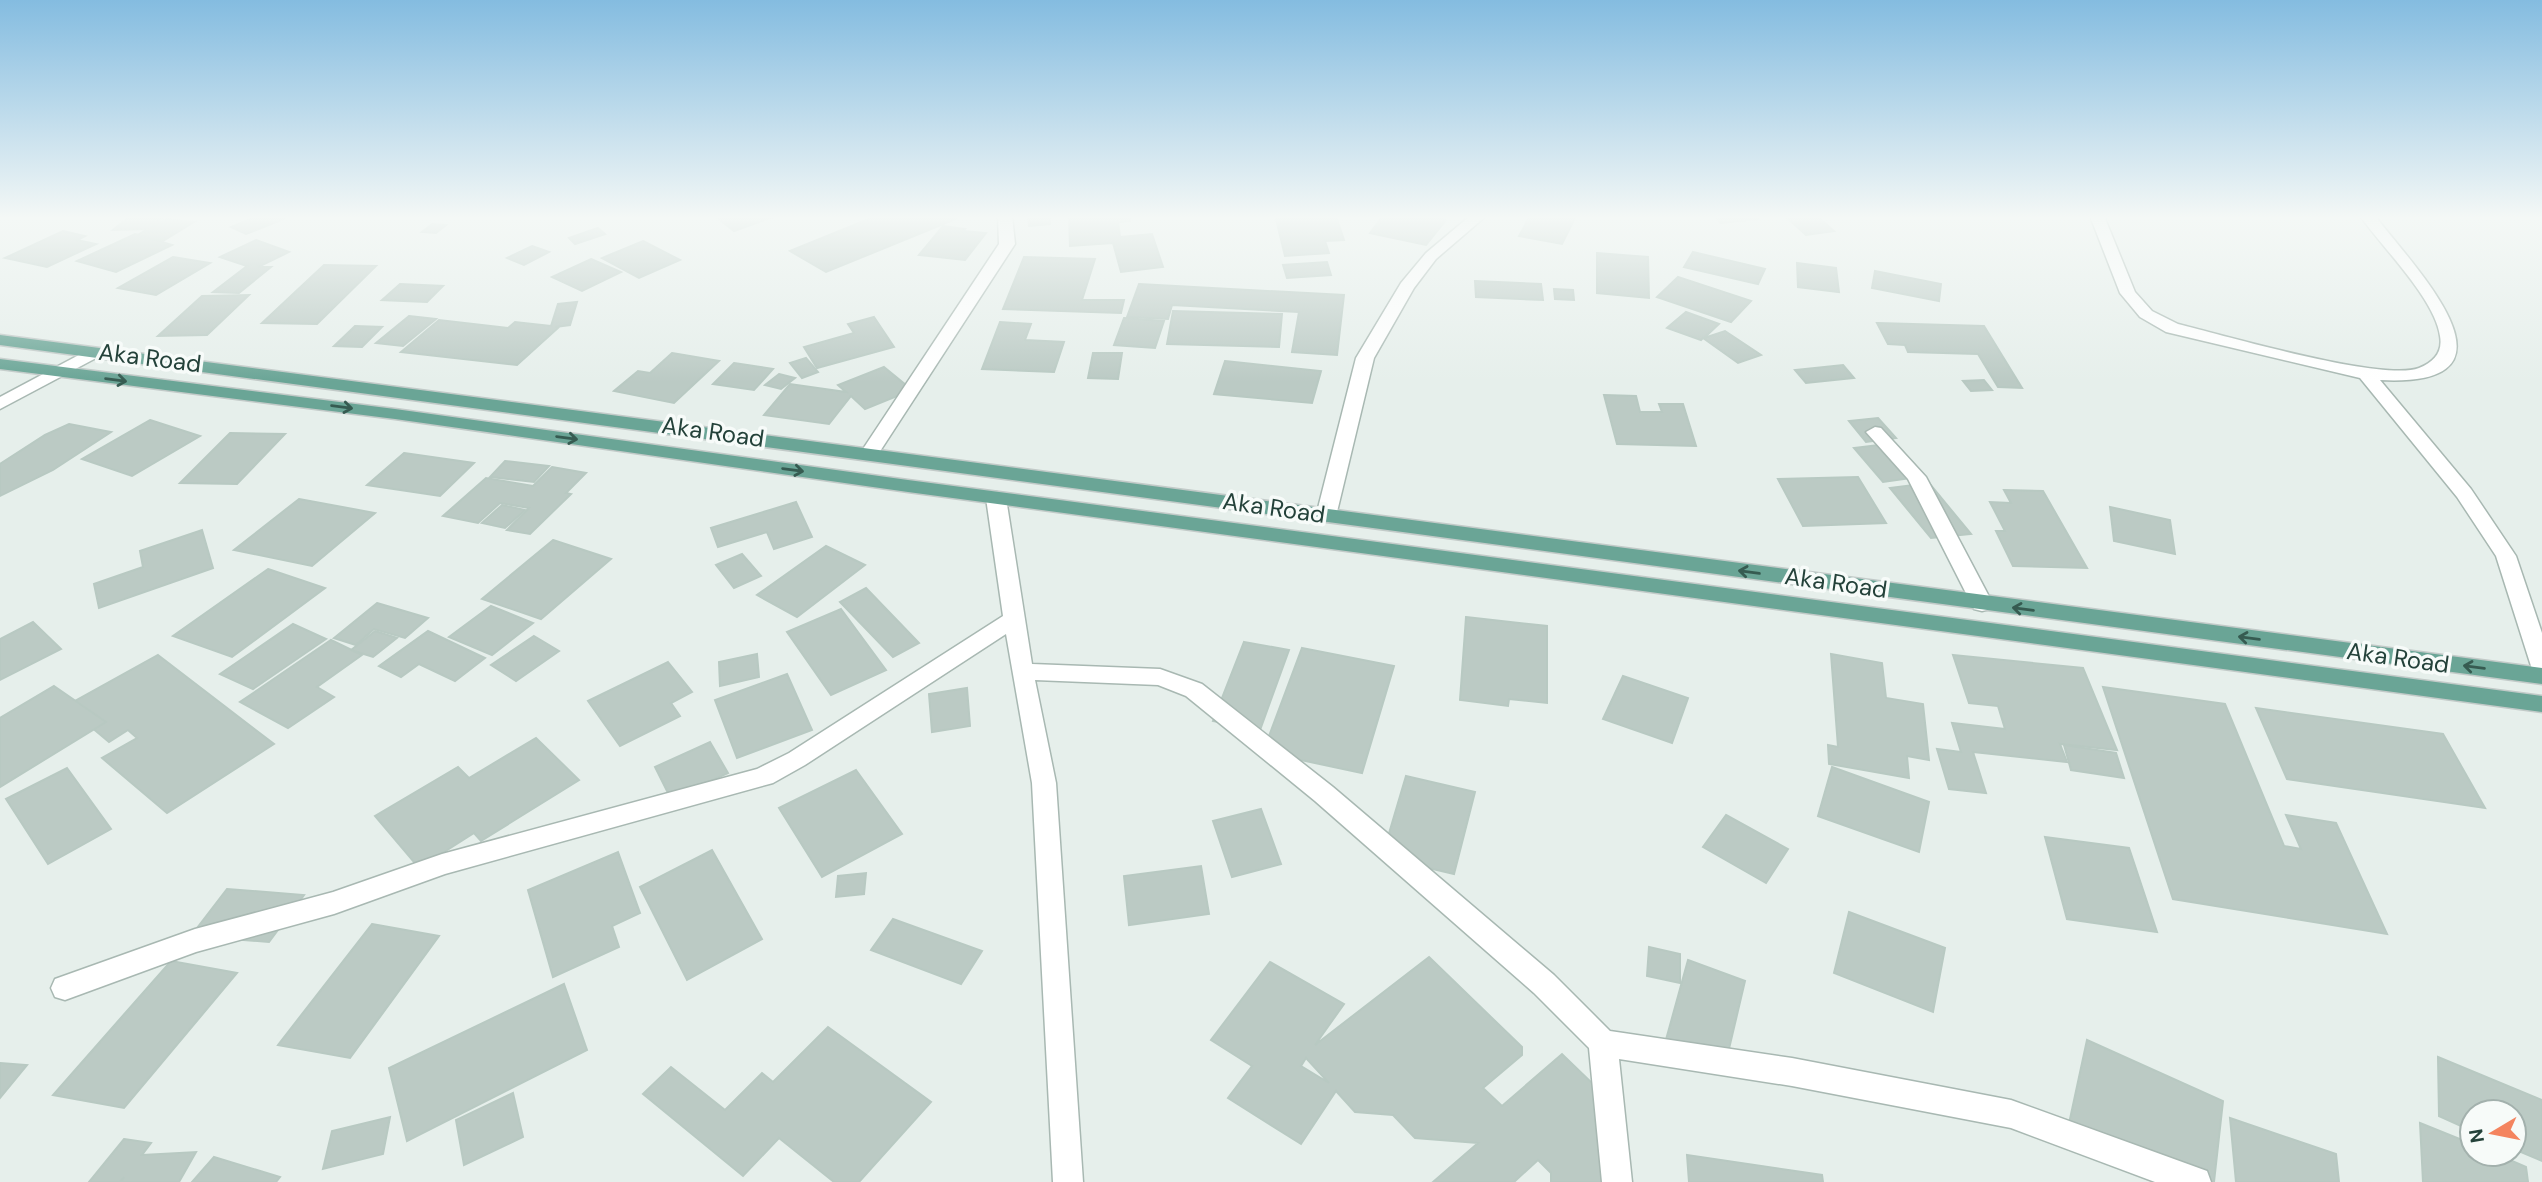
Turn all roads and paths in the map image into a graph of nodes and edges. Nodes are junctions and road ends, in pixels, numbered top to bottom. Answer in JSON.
{"nodes":[{"id":1,"x":989,"y":271,"type":"edge"},
{"id":2,"x":1419,"y":271,"type":"edge"},
{"id":3,"x":2119,"y":271,"type":"edge"},
{"id":4,"x":2410,"y":271,"type":"edge"},
{"id":5,"x":0,"y":340,"type":"edge"},
{"id":6,"x":93,"y":353,"type":"junction"},
{"id":7,"x":0,"y":364,"type":"edge"},
{"id":8,"x":59,"y":373,"type":"junction"},
{"id":9,"x":2366,"y":374,"type":"junction"},
{"id":10,"x":0,"y":404,"type":"edge"},
{"id":11,"x":1875,"y":432,"type":"dead end"},
{"id":12,"x":868,"y":455,"type":"junction"},
{"id":13,"x":996,"y":498,"type":"junction"},
{"id":14,"x":1326,"y":516,"type":"junction"},
{"id":15,"x":1982,"y":604,"type":"junction"},
{"id":16,"x":1016,"y":618,"type":"junction"},
{"id":17,"x":2542,"y":666,"type":"edge"},
{"id":18,"x":1022,"y":672,"type":"junction"},
{"id":19,"x":2542,"y":676,"type":"edge"},
{"id":20,"x":2542,"y":704,"type":"edge"},
{"id":21,"x":65,"y":988,"type":"dead end"},
{"id":22,"x":1603,"y":1043,"type":"junction"},
{"id":23,"x":1068,"y":1182,"type":"edge"},
{"id":24,"x":1616,"y":1182,"type":"edge"},
{"id":25,"x":2196,"y":1182,"type":"edge"}],
"edges":[{"from":1,"to":12,"type":"street"},
{"from":2,"to":14,"type":"street"},
{"from":3,"to":9,"type":"street"},
{"from":4,"to":9,"type":"street"},
{"from":5,"to":6,"type":"main road","name":"Aka Road"},
{"from":6,"to":8,"type":"street"},
{"from":6,"to":12,"type":"main road","name":"Aka Road"},
{"from":7,"to":8,"type":"main road","name":"Aka Road"},
{"from":8,"to":10,"type":"street"},
{"from":8,"to":13,"type":"main road","name":"Aka Road","one_way":true},
{"from":9,"to":17,"type":"street"},
{"from":11,"to":15,"type":"street"},
{"from":12,"to":14,"type":"main road","name":"Aka Road"},
{"from":13,"to":16,"type":"street"},
{"from":13,"to":20,"type":"main road","name":"Aka Road"},
{"from":15,"to":14,"type":"main road","name":"Aka Road","one_way":true},
{"from":19,"to":15,"type":"main road","name":"Aka Road","one_way":true},
{"from":16,"to":18,"type":"street"},
{"from":16,"to":21,"type":"street"},
{"from":18,"to":22,"type":"street"},
{"from":18,"to":23,"type":"street"},
{"from":22,"to":24,"type":"street"},
{"from":22,"to":25,"type":"street"}]}
